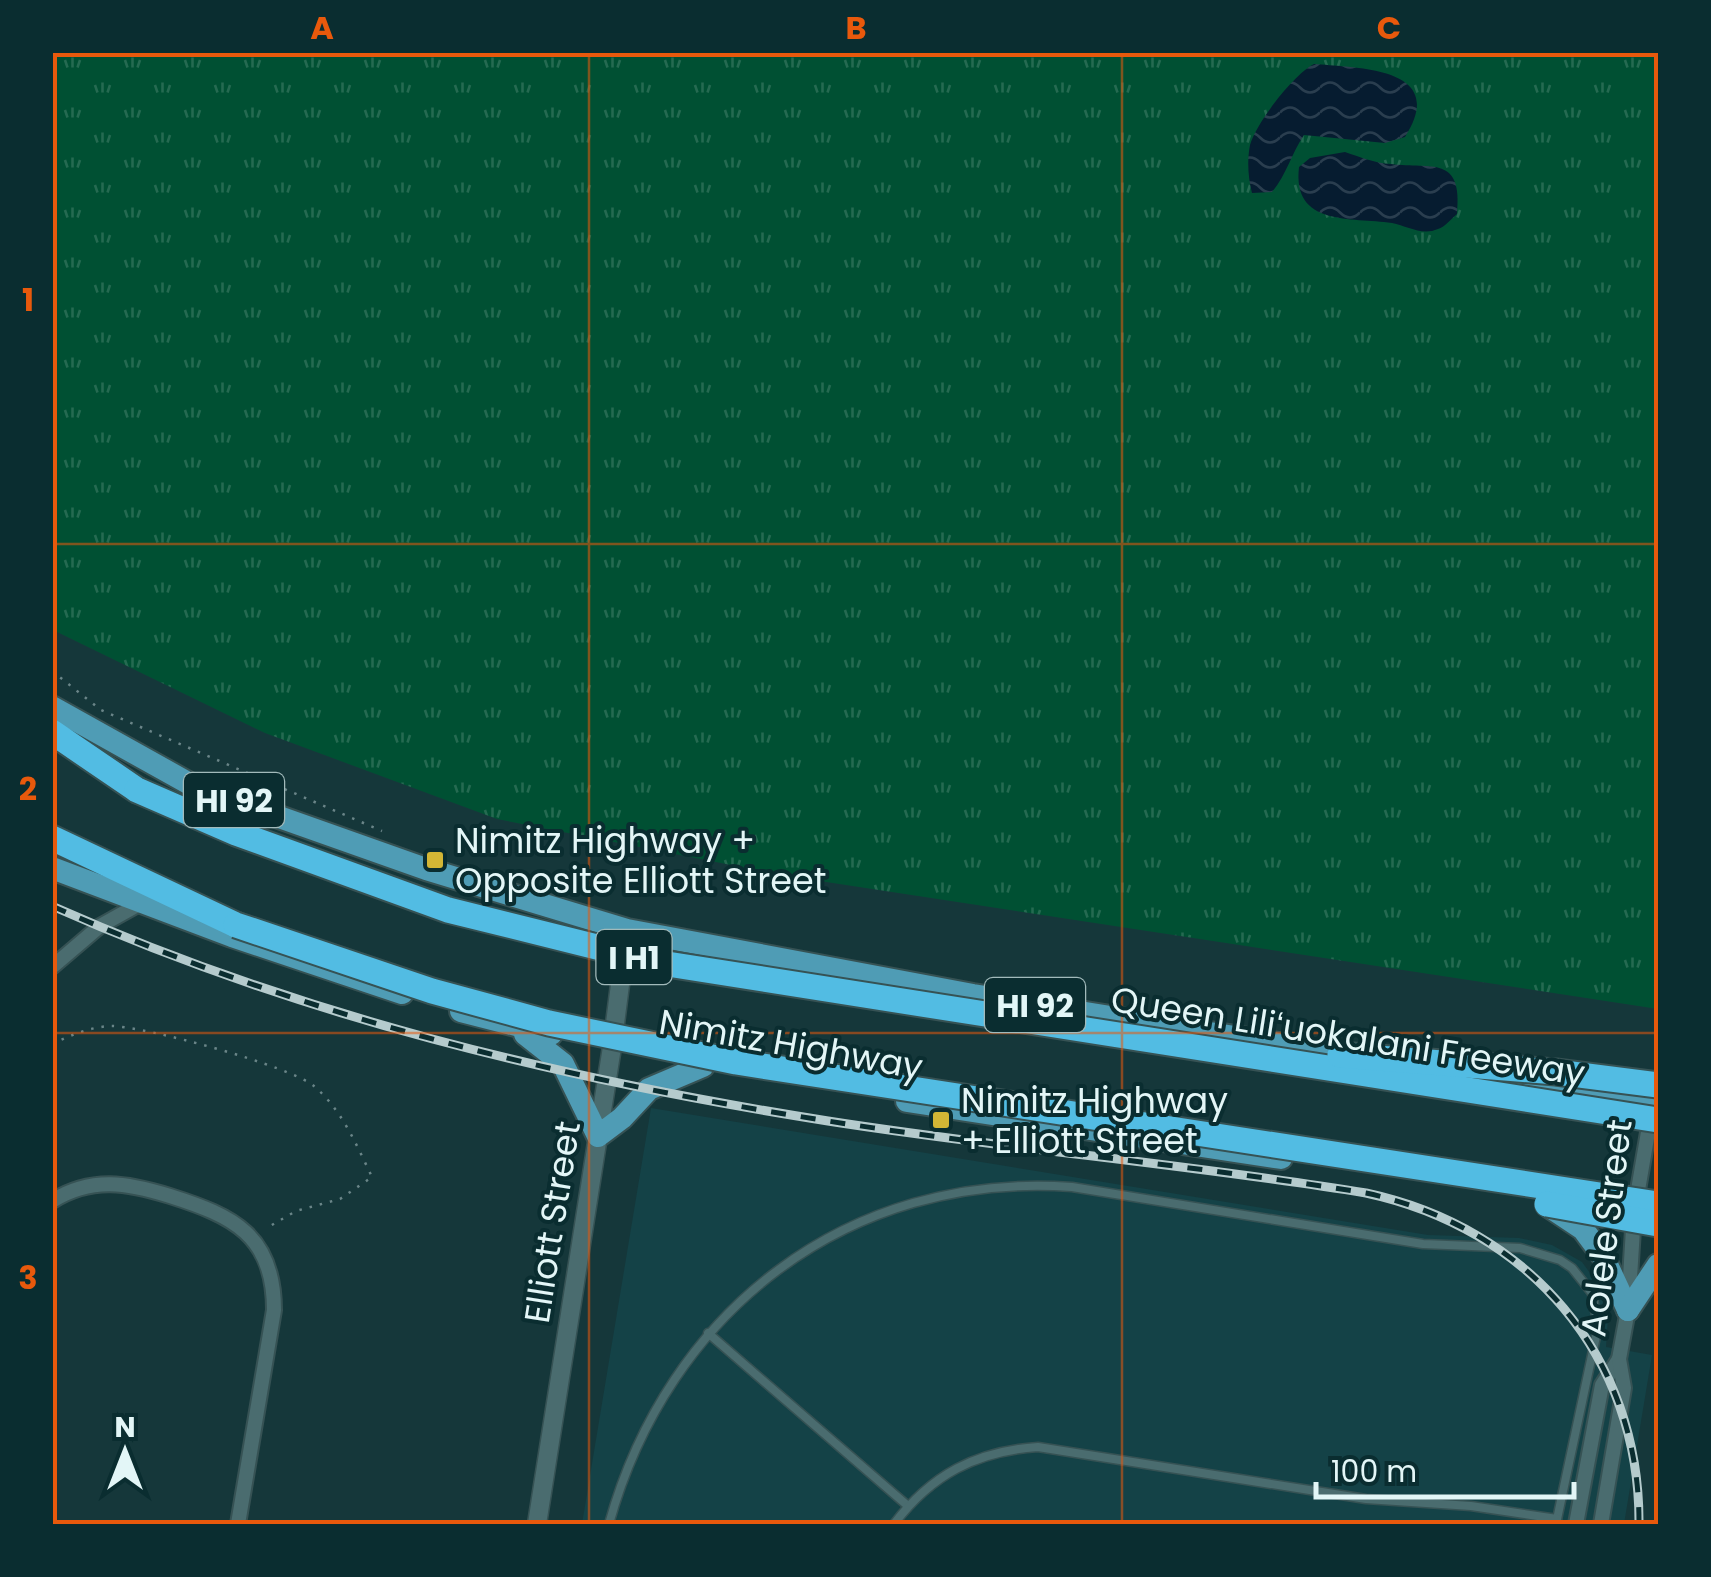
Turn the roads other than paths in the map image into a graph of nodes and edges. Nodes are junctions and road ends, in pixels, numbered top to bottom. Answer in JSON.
{"nodes":[{"id":1,"x":52,"y":707,"type":"edge"},
{"id":2,"x":52,"y":732,"type":"edge"},
{"id":3,"x":52,"y":744,"type":"edge"},
{"id":4,"x":137,"y":790,"type":"junction"},
{"id":5,"x":52,"y":838,"type":"edge"},
{"id":6,"x":52,"y":855,"type":"edge"},
{"id":7,"x":52,"y":868,"type":"edge"},
{"id":8,"x":144,"y":902,"type":"junction"},
{"id":9,"x":236,"y":925,"type":"junction"},
{"id":10,"x":627,"y":930,"type":"junction"},
{"id":11,"x":52,"y":966,"type":"edge"},
{"id":12,"x":512,"y":1026,"type":"junction"},
{"id":13,"x":1153,"y":1040,"type":"junction"},
{"id":14,"x":612,"y":1047,"type":"junction"},
{"id":15,"x":703,"y":1066,"type":"junction"},
{"id":16,"x":1657,"y":1104,"type":"edge"},
{"id":17,"x":1060,"y":1113,"type":"junction"},
{"id":18,"x":598,"y":1136,"type":"junction"},
{"id":19,"x":1536,"y":1197,"type":"junction"},
{"id":20,"x":52,"y":1201,"type":"edge"},
{"id":21,"x":1646,"y":1209,"type":"edge"},
{"id":22,"x":1658,"y":1221,"type":"edge"},
{"id":23,"x":1658,"y":1265,"type":"edge"},
{"id":24,"x":1628,"y":1310,"type":"junction"},
{"id":25,"x":708,"y":1333,"type":"junction"},
{"id":26,"x":1619,"y":1359,"type":"junction"},
{"id":27,"x":908,"y":1506,"type":"junction"},
{"id":28,"x":1557,"y":1522,"type":"edge"},
{"id":29,"x":238,"y":1524,"type":"edge"},
{"id":30,"x":537,"y":1524,"type":"edge"},
{"id":31,"x":610,"y":1524,"type":"edge"},
{"id":32,"x":894,"y":1524,"type":"edge"},
{"id":33,"x":1576,"y":1524,"type":"edge"},
{"id":34,"x":1601,"y":1524,"type":"edge"}],
"edges":[{"from":1,"to":10,"type":"main road","number":"HI 92"},
{"from":2,"to":4,"type":"highway"},
{"from":3,"to":4,"type":"highway","name":"Queen Liliʻuokalani Freeway","number":"I H1"},
{"from":4,"to":13,"type":"highway","name":"Queen Liliʻuokalani Freeway","number":"I H1","bridge":true},
{"from":5,"to":9,"type":"highway","number":"I H1"},
{"from":6,"to":9,"type":"highway"},
{"from":7,"to":8,"type":"main road","name":"Nimitz Highway"},
{"from":8,"to":11,"type":"street"},
{"from":8,"to":12,"type":"main road","name":"Nimitz Highway"},
{"from":9,"to":17,"type":"highway","number":"I H1","bridge":true},
{"from":10,"to":14,"type":"street","name":"Elliott Street"},
{"from":10,"to":16,"type":"main road","number":"HI 92"},
{"from":12,"to":14,"type":"main road","name":"Nimitz Highway"},
{"from":12,"to":18,"type":"main road"},
{"from":13,"to":16,"type":"highway","name":"Queen Liliʻuokalani Freeway","number":"I H1","bridge":true},
{"from":13,"to":16,"type":"highway","bridge":true},
{"from":14,"to":15,"type":"main road","name":"Nimitz Highway"},
{"from":14,"to":18,"type":"street","name":"Elliott Street"},
{"from":15,"to":18,"type":"main road"},
{"from":15,"to":19,"type":"main road","name":"Nimitz Highway"},
{"from":16,"to":21,"type":"street","name":"Aolele Street"},
{"from":17,"to":21,"type":"highway","number":"I H1","bridge":true},
{"from":17,"to":22,"type":"highway","bridge":true},
{"from":18,"to":30,"type":"street","name":"Elliott Street"},
{"from":19,"to":21,"type":"main road","name":"Nimitz Highway"},
{"from":19,"to":24,"type":"main road"},
{"from":20,"to":29,"type":"street"},
{"from":21,"to":22,"type":"main road","name":"Nimitz Highway"},
{"from":21,"to":24,"type":"street","name":"Aolele Street"},
{"from":23,"to":24,"type":"main road"},
{"from":24,"to":26,"type":"street","name":"Aolele Street"},
{"from":25,"to":27,"type":"lane"},
{"from":25,"to":28,"type":"lane"},
{"from":25,"to":31,"type":"lane"},
{"from":26,"to":33,"type":"street","name":"Aolele Street"},
{"from":26,"to":34,"type":"street","name":"Aolele Street"},
{"from":27,"to":28,"type":"lane"},
{"from":27,"to":32,"type":"lane"}]}
